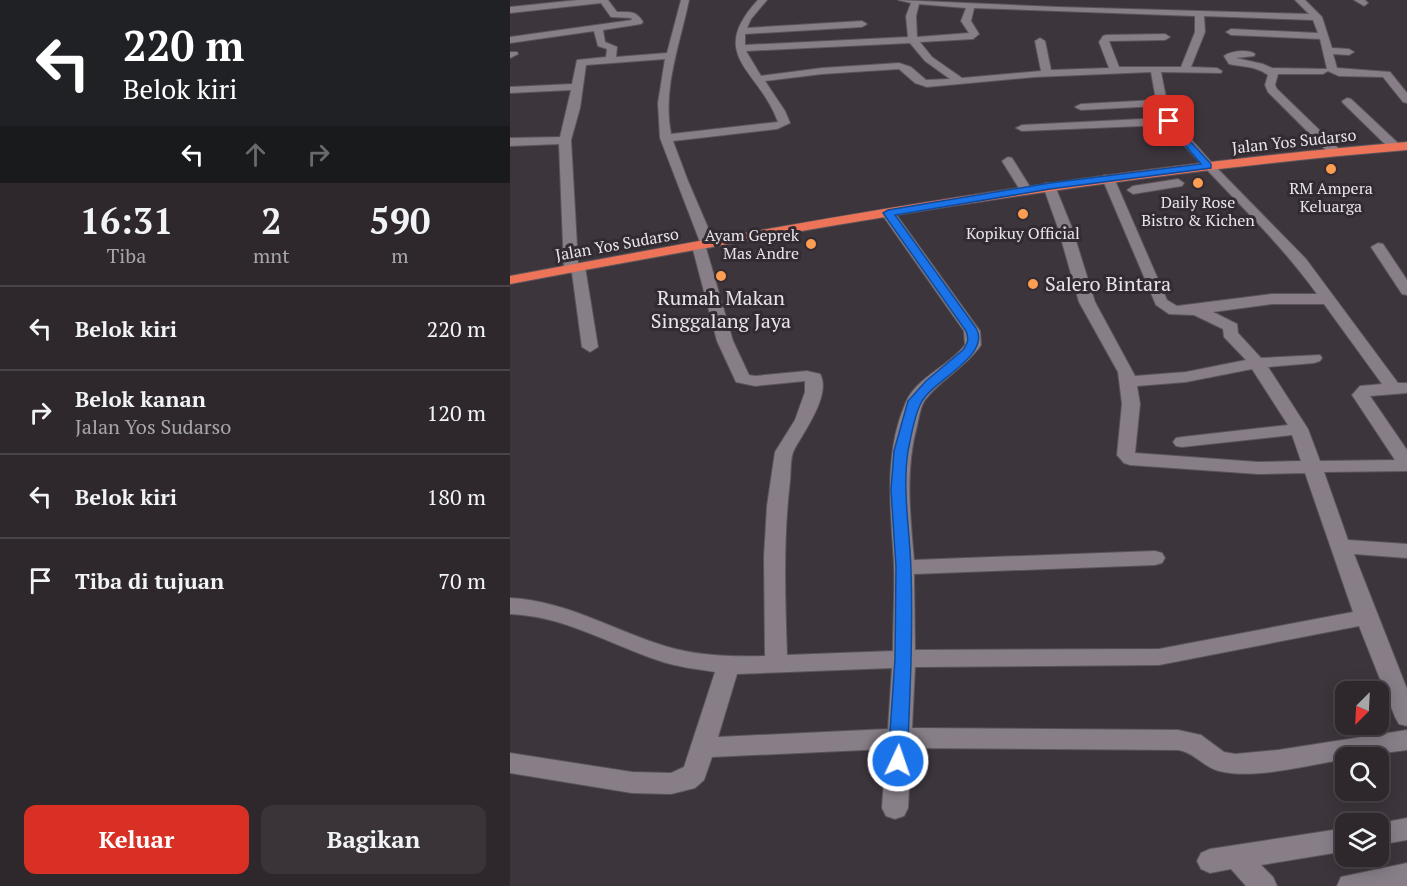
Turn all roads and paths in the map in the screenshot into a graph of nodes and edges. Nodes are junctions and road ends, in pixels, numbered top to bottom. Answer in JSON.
{"nodes":[{"id":1,"x":603,"y":0,"type":"edge"},
{"id":2,"x":685,"y":0,"type":"edge"},
{"id":3,"x":763,"y":0,"type":"edge"},
{"id":4,"x":902,"y":0,"type":"edge"},
{"id":5,"x":1164,"y":0,"type":"edge"},
{"id":6,"x":1299,"y":0,"type":"edge"},
{"id":7,"x":916,"y":1,"type":"edge"},
{"id":8,"x":975,"y":4,"type":"edge"},
{"id":9,"x":1064,"y":5,"type":"edge"},
{"id":10,"x":510,"y":10,"type":"edge"},
{"id":11,"x":1162,"y":11,"type":"junction"},
{"id":12,"x":1199,"y":12,"type":"junction"},
{"id":13,"x":1317,"y":17,"type":"junction"},
{"id":14,"x":862,"y":24,"type":"dead end"},
{"id":15,"x":598,"y":29,"type":"junction"},
{"id":16,"x":741,"y":31,"type":"junction"},
{"id":17,"x":1230,"y":32,"type":"dead end"},
{"id":18,"x":1324,"y":36,"type":"junction"},
{"id":19,"x":1165,"y":37,"type":"dead end"},
{"id":20,"x":510,"y":40,"type":"edge"},
{"id":21,"x":913,"y":40,"type":"junction"},
{"id":22,"x":1040,"y":41,"type":"dead end"},
{"id":23,"x":740,"y":48,"type":"junction"},
{"id":24,"x":1327,"y":51,"type":"junction"},
{"id":25,"x":1349,"y":52,"type":"dead end"},
{"id":26,"x":1250,"y":54,"type":"dead end"},
{"id":27,"x":671,"y":56,"type":"junction"},
{"id":28,"x":611,"y":58,"type":"junction"},
{"id":29,"x":1186,"y":68,"type":"junction"},
{"id":30,"x":1155,"y":69,"type":"junction"},
{"id":31,"x":1115,"y":70,"type":"junction"},
{"id":32,"x":1217,"y":71,"type":"dead end"},
{"id":33,"x":1270,"y":71,"type":"junction"},
{"id":34,"x":1323,"y":71,"type":"dead end"},
{"id":35,"x":804,"y":74,"type":"junction"},
{"id":36,"x":1047,"y":74,"type":"junction"},
{"id":37,"x":913,"y":75,"type":"junction"},
{"id":38,"x":759,"y":79,"type":"junction"},
{"id":39,"x":830,"y":82,"type":"dead end"},
{"id":40,"x":962,"y":82,"type":"junction"},
{"id":41,"x":819,"y":83,"type":"dead end"},
{"id":42,"x":576,"y":87,"type":"junction"},
{"id":43,"x":510,"y":90,"type":"edge"},
{"id":44,"x":1407,"y":100,"type":"edge"},
{"id":45,"x":1347,"y":101,"type":"dead end"},
{"id":46,"x":1162,"y":103,"type":"junction"},
{"id":47,"x":1081,"y":106,"type":"dead end"},
{"id":48,"x":1169,"y":121,"type":"junction"},
{"id":49,"x":1022,"y":128,"type":"dead end"},
{"id":50,"x":666,"y":138,"type":"junction"},
{"id":51,"x":565,"y":140,"type":"junction"},
{"id":52,"x":510,"y":142,"type":"edge"},
{"id":53,"x":1401,"y":147,"type":"edge"},
{"id":54,"x":1336,"y":153,"type":"junction"},
{"id":55,"x":1008,"y":161,"type":"dead end"},
{"id":56,"x":1208,"y":166,"type":"junction"},
{"id":57,"x":1150,"y":173,"type":"junction"},
{"id":58,"x":1108,"y":178,"type":"junction"},
{"id":59,"x":1178,"y":183,"type":"dead end"},
{"id":60,"x":1050,"y":186,"type":"junction"},
{"id":61,"x":1158,"y":186,"type":"junction"},
{"id":62,"x":1026,"y":190,"type":"junction"},
{"id":63,"x":1133,"y":190,"type":"dead end"},
{"id":64,"x":888,"y":213,"type":"junction"},
{"id":65,"x":703,"y":245,"type":"junction"},
{"id":66,"x":1378,"y":247,"type":"dead end"},
{"id":67,"x":575,"y":268,"type":"junction"},
{"id":68,"x":510,"y":280,"type":"edge"},
{"id":69,"x":1407,"y":291,"type":"edge"},
{"id":70,"x":1326,"y":298,"type":"junction"},
{"id":71,"x":1197,"y":310,"type":"junction"},
{"id":72,"x":590,"y":347,"type":"dead end"},
{"id":73,"x":1314,"y":358,"type":"dead end"},
{"id":74,"x":1257,"y":363,"type":"junction"},
{"id":75,"x":1127,"y":382,"type":"junction"},
{"id":76,"x":1400,"y":388,"type":"edge"},
{"id":77,"x":1299,"y":429,"type":"junction"},
{"id":78,"x":1182,"y":442,"type":"dead end"},
{"id":79,"x":1407,"y":464,"type":"edge"},
{"id":80,"x":1315,"y":468,"type":"junction"},
{"id":81,"x":1341,"y":546,"type":"junction"},
{"id":82,"x":1407,"y":551,"type":"edge"},
{"id":83,"x":1155,"y":558,"type":"dead end"},
{"id":84,"x":904,"y":567,"type":"junction"},
{"id":85,"x":510,"y":606,"type":"edge"},
{"id":86,"x":1366,"y":617,"type":"junction"},
{"id":87,"x":904,"y":659,"type":"junction"},
{"id":88,"x":776,"y":664,"type":"junction"},
{"id":89,"x":728,"y":666,"type":"junction"},
{"id":90,"x":1407,"y":717,"type":"edge"},
{"id":91,"x":899,"y":738,"type":"junction"},
{"id":92,"x":1407,"y":740,"type":"edge"},
{"id":93,"x":703,"y":748,"type":"junction"},
{"id":94,"x":510,"y":763,"type":"edge"},
{"id":95,"x":895,"y":808,"type":"dead end"},
{"id":96,"x":1407,"y":829,"type":"edge"},
{"id":97,"x":1389,"y":832,"type":"edge"},
{"id":98,"x":1335,"y":841,"type":"edge"},
{"id":99,"x":1238,"y":857,"type":"junction"},
{"id":100,"x":1210,"y":861,"type":"dead end"},
{"id":101,"x":1407,"y":874,"type":"edge"},
{"id":102,"x":1263,"y":886,"type":"edge"},
{"id":103,"x":1351,"y":886,"type":"edge"}],
"edges":[{"from":1,"to":10,"type":"street"},
{"from":1,"to":15,"type":"street"},
{"from":2,"to":27,"type":"street"},
{"from":3,"to":16,"type":"street"},
{"from":4,"to":7,"type":"street"},
{"from":5,"to":11,"type":"street"},
{"from":6,"to":13,"type":"street"},
{"from":7,"to":8,"type":"street"},
{"from":7,"to":21,"type":"street"},
{"from":8,"to":9,"type":"street"},
{"from":8,"to":21,"type":"street"},
{"from":9,"to":11,"type":"street"},
{"from":11,"to":12,"type":"street"},
{"from":12,"to":13,"type":"street"},
{"from":12,"to":29,"type":"street"},
{"from":13,"to":18,"type":"street"},
{"from":14,"to":16,"type":"street"},
{"from":15,"to":20,"type":"street"},
{"from":15,"to":28,"type":"street"},
{"from":16,"to":23,"type":"street"},
{"from":17,"to":18,"type":"street"},
{"from":18,"to":24,"type":"street"},
{"from":19,"to":31,"type":"street"},
{"from":21,"to":23,"type":"street"},
{"from":21,"to":40,"type":"street"},
{"from":22,"to":36,"type":"street"},
{"from":23,"to":38,"type":"street"},
{"from":24,"to":25,"type":"street"},
{"from":24,"to":44,"type":"street"},
{"from":26,"to":33,"type":"street"},
{"from":27,"to":28,"type":"street"},
{"from":27,"to":50,"type":"street"},
{"from":28,"to":42,"type":"street"},
{"from":29,"to":30,"type":"street"},
{"from":29,"to":32,"type":"street"},
{"from":30,"to":31,"type":"street"},
{"from":30,"to":46,"type":"street"},
{"from":31,"to":36,"type":"street"},
{"from":33,"to":34,"type":"street"},
{"from":33,"to":54,"type":"street"},
{"from":35,"to":37,"type":"street"},
{"from":35,"to":38,"type":"street"},
{"from":35,"to":41,"type":"street"},
{"from":36,"to":40,"type":"street"},
{"from":37,"to":39,"type":"street"},
{"from":37,"to":40,"type":"street"},
{"from":38,"to":50,"type":"street"},
{"from":42,"to":43,"type":"street"},
{"from":42,"to":51,"type":"street"},
{"from":45,"to":53,"type":"street"},
{"from":46,"to":47,"type":"street"},
{"from":46,"to":48,"type":"street"},
{"from":48,"to":49,"type":"street"},
{"from":48,"to":56,"type":"street"},
{"from":50,"to":65,"type":"street"},
{"from":51,"to":52,"type":"street"},
{"from":51,"to":67,"type":"street"},
{"from":53,"to":54,"type":"highway","name":"Jalan Yos Sudarso"},
{"from":54,"to":56,"type":"highway","name":"Jalan Yos Sudarso"},
{"from":55,"to":62,"type":"street"},
{"from":56,"to":57,"type":"highway","name":"Jalan Yos Sudarso"},
{"from":56,"to":70,"type":"street"},
{"from":57,"to":58,"type":"highway","name":"Jalan Yos Sudarso"},
{"from":57,"to":61,"type":"street"},
{"from":58,"to":60,"type":"highway","name":"Jalan Yos Sudarso"},
{"from":58,"to":71,"type":"street"},
{"from":59,"to":61,"type":"street"},
{"from":60,"to":62,"type":"highway","name":"Jalan Yos Sudarso"},
{"from":60,"to":75,"type":"street"},
{"from":61,"to":63,"type":"street"},
{"from":62,"to":64,"type":"highway","name":"Jalan Yos Sudarso"},
{"from":64,"to":65,"type":"highway","name":"Jalan Yos Sudarso"},
{"from":64,"to":84,"type":"street"},
{"from":65,"to":67,"type":"highway","name":"Jalan Yos Sudarso"},
{"from":65,"to":88,"type":"street"},
{"from":66,"to":69,"type":"street"},
{"from":67,"to":68,"type":"highway","name":"Jalan Yos Sudarso"},
{"from":67,"to":72,"type":"street"},
{"from":70,"to":71,"type":"street"},
{"from":70,"to":76,"type":"street"},
{"from":71,"to":74,"type":"street"},
{"from":73,"to":74,"type":"street"},
{"from":74,"to":75,"type":"street"},
{"from":74,"to":77,"type":"street"},
{"from":75,"to":80,"type":"street"},
{"from":76,"to":79,"type":"street"},
{"from":77,"to":78,"type":"street"},
{"from":77,"to":80,"type":"street"},
{"from":79,"to":80,"type":"street"},
{"from":80,"to":81,"type":"street"},
{"from":81,"to":82,"type":"street"},
{"from":81,"to":86,"type":"street"},
{"from":83,"to":84,"type":"street"},
{"from":84,"to":87,"type":"street"},
{"from":85,"to":89,"type":"street"},
{"from":86,"to":87,"type":"street"},
{"from":86,"to":90,"type":"street"},
{"from":87,"to":88,"type":"street"},
{"from":87,"to":91,"type":"street"},
{"from":88,"to":89,"type":"street"},
{"from":89,"to":93,"type":"street"},
{"from":91,"to":92,"type":"street"},
{"from":91,"to":93,"type":"street"},
{"from":91,"to":95,"type":"street"},
{"from":93,"to":94,"type":"street"},
{"from":96,"to":97,"type":"street"},
{"from":98,"to":99,"type":"street"},
{"from":99,"to":100,"type":"street"},
{"from":99,"to":102,"type":"street"},
{"from":101,"to":103,"type":"street"}]}
